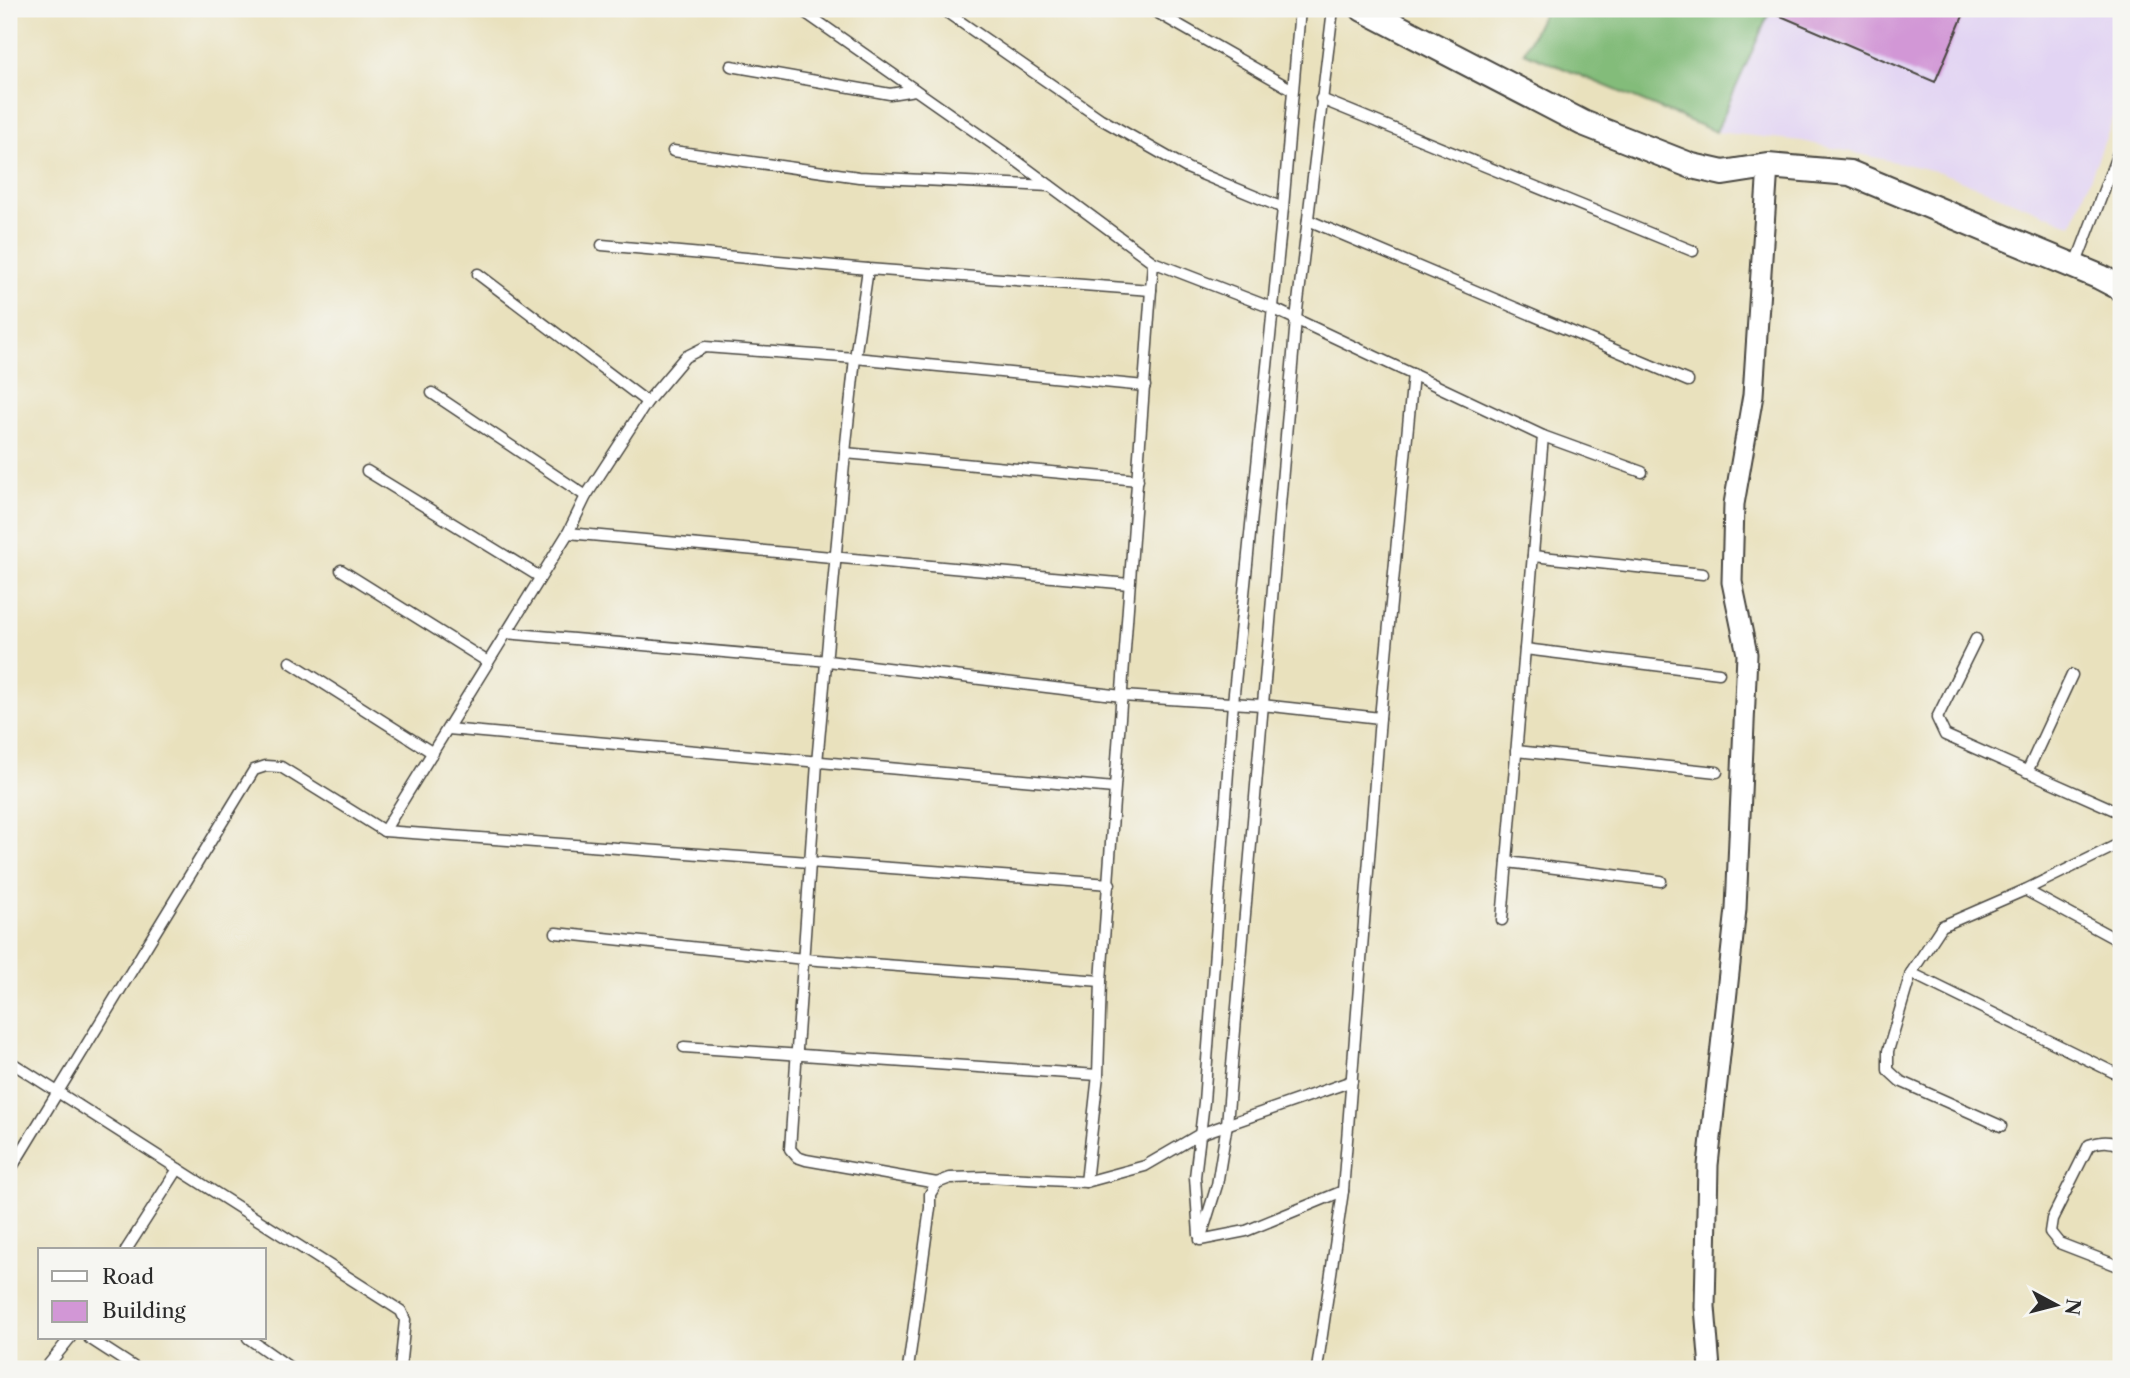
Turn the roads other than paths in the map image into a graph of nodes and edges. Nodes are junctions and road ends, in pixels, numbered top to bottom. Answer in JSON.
{"nodes":[{"id":1,"x":800,"y":9,"type":"edge"},
{"id":2,"x":942,"y":9,"type":"edge"},
{"id":3,"x":1151,"y":9,"type":"edge"},
{"id":4,"x":1300,"y":9,"type":"edge"},
{"id":5,"x":1333,"y":9,"type":"edge"},
{"id":6,"x":1363,"y":9,"type":"edge"},
{"id":7,"x":731,"y":66,"type":"dead end"},
{"id":8,"x":1292,"y":89,"type":"junction"},
{"id":9,"x":915,"y":90,"type":"junction"},
{"id":10,"x":1321,"y":99,"type":"junction"},
{"id":11,"x":2121,"y":145,"type":"edge"},
{"id":12,"x":673,"y":151,"type":"dead end"},
{"id":13,"x":1769,"y":166,"type":"junction"},
{"id":14,"x":1050,"y":186,"type":"junction"},
{"id":15,"x":1283,"y":208,"type":"junction"},
{"id":16,"x":1308,"y":220,"type":"junction"},
{"id":17,"x":601,"y":244,"type":"dead end"},
{"id":18,"x":1693,"y":251,"type":"dead end"},
{"id":19,"x":1153,"y":262,"type":"junction"},
{"id":20,"x":2075,"y":266,"type":"junction"},
{"id":21,"x":868,"y":269,"type":"junction"},
{"id":22,"x":478,"y":274,"type":"dead end"},
{"id":23,"x":2121,"y":288,"type":"edge"},
{"id":24,"x":1151,"y":290,"type":"junction"},
{"id":25,"x":1272,"y":308,"type":"junction"},
{"id":26,"x":1296,"y":319,"type":"junction"},
{"id":27,"x":855,"y":358,"type":"junction"},
{"id":28,"x":1413,"y":374,"type":"junction"},
{"id":29,"x":1688,"y":381,"type":"dead end"},
{"id":30,"x":1145,"y":386,"type":"junction"},
{"id":31,"x":432,"y":393,"type":"dead end"},
{"id":32,"x":647,"y":402,"type":"junction"},
{"id":33,"x":1543,"y":436,"type":"junction"},
{"id":34,"x":845,"y":453,"type":"junction"},
{"id":35,"x":367,"y":471,"type":"dead end"},
{"id":36,"x":1642,"y":472,"type":"dead end"},
{"id":37,"x":1138,"y":480,"type":"junction"},
{"id":38,"x":586,"y":495,"type":"junction"},
{"id":39,"x":568,"y":533,"type":"junction"},
{"id":40,"x":1533,"y":556,"type":"junction"},
{"id":41,"x":836,"y":559,"type":"junction"},
{"id":42,"x":341,"y":570,"type":"dead end"},
{"id":43,"x":1703,"y":574,"type":"dead end"},
{"id":44,"x":540,"y":577,"type":"junction"},
{"id":45,"x":1129,"y":584,"type":"junction"},
{"id":46,"x":505,"y":633,"type":"junction"},
{"id":47,"x":1976,"y":639,"type":"dead end"},
{"id":48,"x":1525,"y":649,"type":"junction"},
{"id":49,"x":828,"y":661,"type":"junction"},
{"id":50,"x":290,"y":662,"type":"dead end"},
{"id":51,"x":488,"y":662,"type":"junction"},
{"id":52,"x":1719,"y":673,"type":"dead end"},
{"id":53,"x":2072,"y":675,"type":"dead end"},
{"id":54,"x":1122,"y":695,"type":"junction"},
{"id":55,"x":1233,"y":703,"type":"junction"},
{"id":56,"x":1262,"y":705,"type":"junction"},
{"id":57,"x":1380,"y":719,"type":"junction"},
{"id":58,"x":448,"y":729,"type":"junction"},
{"id":59,"x":1516,"y":751,"type":"junction"},
{"id":60,"x":433,"y":753,"type":"junction"},
{"id":61,"x":817,"y":763,"type":"junction"},
{"id":62,"x":1717,"y":772,"type":"dead end"},
{"id":63,"x":2027,"y":772,"type":"junction"},
{"id":64,"x":1114,"y":788,"type":"junction"},
{"id":65,"x":2121,"y":813,"type":"edge"},
{"id":66,"x":384,"y":831,"type":"junction"},
{"id":67,"x":2121,"y":843,"type":"edge"},
{"id":68,"x":811,"y":861,"type":"junction"},
{"id":69,"x":1507,"y":862,"type":"junction"},
{"id":70,"x":1661,"y":881,"type":"dead end"},
{"id":71,"x":1110,"y":884,"type":"junction"},
{"id":72,"x":2025,"y":890,"type":"junction"},
{"id":73,"x":1502,"y":920,"type":"dead end"},
{"id":74,"x":556,"y":933,"type":"dead end"},
{"id":75,"x":2121,"y":942,"type":"edge"},
{"id":76,"x":804,"y":959,"type":"junction"},
{"id":77,"x":1911,"y":973,"type":"junction"},
{"id":78,"x":1101,"y":981,"type":"junction"},
{"id":79,"x":684,"y":1047,"type":"dead end"},
{"id":80,"x":796,"y":1055,"type":"junction"},
{"id":81,"x":9,"y":1061,"type":"edge"},
{"id":82,"x":1098,"y":1075,"type":"junction"},
{"id":83,"x":2121,"y":1076,"type":"edge"},
{"id":84,"x":1352,"y":1082,"type":"junction"},
{"id":85,"x":58,"y":1093,"type":"junction"},
{"id":86,"x":1227,"y":1124,"type":"junction"},
{"id":87,"x":2001,"y":1125,"type":"dead end"},
{"id":88,"x":1200,"y":1134,"type":"junction"},
{"id":89,"x":2121,"y":1146,"type":"edge"},
{"id":90,"x":178,"y":1169,"type":"junction"},
{"id":91,"x":9,"y":1172,"type":"edge"},
{"id":92,"x":936,"y":1182,"type":"junction"},
{"id":93,"x":1086,"y":1182,"type":"junction"},
{"id":94,"x":1343,"y":1191,"type":"junction"},
{"id":95,"x":1200,"y":1240,"type":"junction"},
{"id":96,"x":127,"y":1248,"type":"edge"},
{"id":97,"x":2121,"y":1266,"type":"edge"},
{"id":98,"x":68,"y":1340,"type":"edge"},
{"id":99,"x":92,"y":1340,"type":"edge"},
{"id":100,"x":251,"y":1340,"type":"edge"},
{"id":101,"x":45,"y":1369,"type":"edge"},
{"id":102,"x":137,"y":1369,"type":"edge"},
{"id":103,"x":292,"y":1369,"type":"edge"},
{"id":104,"x":400,"y":1369,"type":"edge"},
{"id":105,"x":908,"y":1369,"type":"edge"},
{"id":106,"x":1317,"y":1369,"type":"edge"},
{"id":107,"x":1710,"y":1369,"type":"edge"}],
"edges":[{"from":1,"to":9,"type":"lane"},
{"from":2,"to":15,"type":"lane"},
{"from":3,"to":8,"type":"lane"},
{"from":4,"to":8,"type":"lane"},
{"from":5,"to":10,"type":"lane"},
{"from":6,"to":13,"type":"street"},
{"from":7,"to":9,"type":"lane"},
{"from":8,"to":15,"type":"lane"},
{"from":9,"to":14,"type":"lane"},
{"from":10,"to":16,"type":"lane"},
{"from":10,"to":18,"type":"lane"},
{"from":11,"to":20,"type":"lane"},
{"from":12,"to":14,"type":"lane"},
{"from":13,"to":20,"type":"street"},
{"from":13,"to":107,"type":"street"},
{"from":14,"to":19,"type":"lane"},
{"from":15,"to":25,"type":"lane"},
{"from":16,"to":26,"type":"lane"},
{"from":16,"to":29,"type":"lane"},
{"from":17,"to":21,"type":"lane"},
{"from":19,"to":24,"type":"lane"},
{"from":19,"to":25,"type":"lane"},
{"from":20,"to":23,"type":"street"},
{"from":21,"to":24,"type":"lane"},
{"from":21,"to":27,"type":"lane"},
{"from":22,"to":32,"type":"lane"},
{"from":24,"to":30,"type":"lane"},
{"from":25,"to":26,"type":"lane"},
{"from":25,"to":55,"type":"lane"},
{"from":26,"to":28,"type":"lane"},
{"from":26,"to":56,"type":"lane"},
{"from":27,"to":30,"type":"lane"},
{"from":27,"to":32,"type":"lane"},
{"from":27,"to":34,"type":"lane"},
{"from":28,"to":33,"type":"lane"},
{"from":28,"to":57,"type":"lane"},
{"from":30,"to":37,"type":"lane"},
{"from":31,"to":38,"type":"lane"},
{"from":32,"to":38,"type":"lane"},
{"from":33,"to":36,"type":"lane"},
{"from":33,"to":40,"type":"lane"},
{"from":34,"to":37,"type":"lane"},
{"from":34,"to":41,"type":"lane"},
{"from":35,"to":44,"type":"lane"},
{"from":37,"to":45,"type":"lane"},
{"from":38,"to":39,"type":"lane"},
{"from":39,"to":41,"type":"lane"},
{"from":39,"to":44,"type":"lane"},
{"from":40,"to":43,"type":"lane"},
{"from":40,"to":48,"type":"lane"},
{"from":41,"to":45,"type":"lane"},
{"from":41,"to":49,"type":"lane"},
{"from":42,"to":51,"type":"lane"},
{"from":44,"to":46,"type":"lane"},
{"from":45,"to":54,"type":"lane"},
{"from":46,"to":49,"type":"lane"},
{"from":46,"to":51,"type":"lane"},
{"from":47,"to":63,"type":"lane"},
{"from":48,"to":52,"type":"lane"},
{"from":48,"to":59,"type":"lane"},
{"from":49,"to":54,"type":"lane"},
{"from":49,"to":61,"type":"lane"},
{"from":50,"to":60,"type":"lane"},
{"from":51,"to":58,"type":"lane"},
{"from":53,"to":63,"type":"lane"},
{"from":54,"to":55,"type":"lane"},
{"from":54,"to":64,"type":"lane"},
{"from":55,"to":56,"type":"lane"},
{"from":55,"to":88,"type":"lane"},
{"from":56,"to":57,"type":"lane"},
{"from":56,"to":86,"type":"lane"},
{"from":57,"to":84,"type":"lane"},
{"from":58,"to":60,"type":"lane"},
{"from":58,"to":61,"type":"lane"},
{"from":59,"to":62,"type":"lane"},
{"from":59,"to":69,"type":"lane"},
{"from":60,"to":66,"type":"lane"},
{"from":61,"to":64,"type":"lane"},
{"from":61,"to":68,"type":"lane"},
{"from":63,"to":65,"type":"lane"},
{"from":64,"to":71,"type":"lane"},
{"from":66,"to":68,"type":"lane"},
{"from":66,"to":85,"type":"lane"},
{"from":67,"to":72,"type":"lane"},
{"from":68,"to":71,"type":"lane"},
{"from":68,"to":76,"type":"lane"},
{"from":69,"to":70,"type":"lane"},
{"from":69,"to":73,"type":"lane"},
{"from":71,"to":78,"type":"lane"},
{"from":72,"to":75,"type":"lane"},
{"from":72,"to":77,"type":"lane"},
{"from":74,"to":76,"type":"lane"},
{"from":76,"to":78,"type":"lane"},
{"from":76,"to":80,"type":"lane"},
{"from":77,"to":83,"type":"lane"},
{"from":77,"to":87,"type":"lane"},
{"from":78,"to":82,"type":"lane"},
{"from":79,"to":80,"type":"lane"},
{"from":80,"to":82,"type":"lane"},
{"from":80,"to":92,"type":"lane"},
{"from":81,"to":85,"type":"lane"},
{"from":82,"to":93,"type":"lane"},
{"from":84,"to":86,"type":"lane"},
{"from":84,"to":94,"type":"lane"},
{"from":85,"to":90,"type":"lane"},
{"from":85,"to":91,"type":"lane"},
{"from":86,"to":88,"type":"lane"},
{"from":86,"to":95,"type":"lane"},
{"from":88,"to":93,"type":"lane"},
{"from":88,"to":95,"type":"lane"},
{"from":89,"to":97,"type":"lane"},
{"from":90,"to":96,"type":"lane"},
{"from":90,"to":104,"type":"lane"},
{"from":92,"to":93,"type":"lane"},
{"from":92,"to":105,"type":"lane"},
{"from":94,"to":95,"type":"lane"},
{"from":94,"to":106,"type":"lane"},
{"from":98,"to":101,"type":"lane"},
{"from":99,"to":102,"type":"lane"},
{"from":100,"to":103,"type":"lane"}]}
